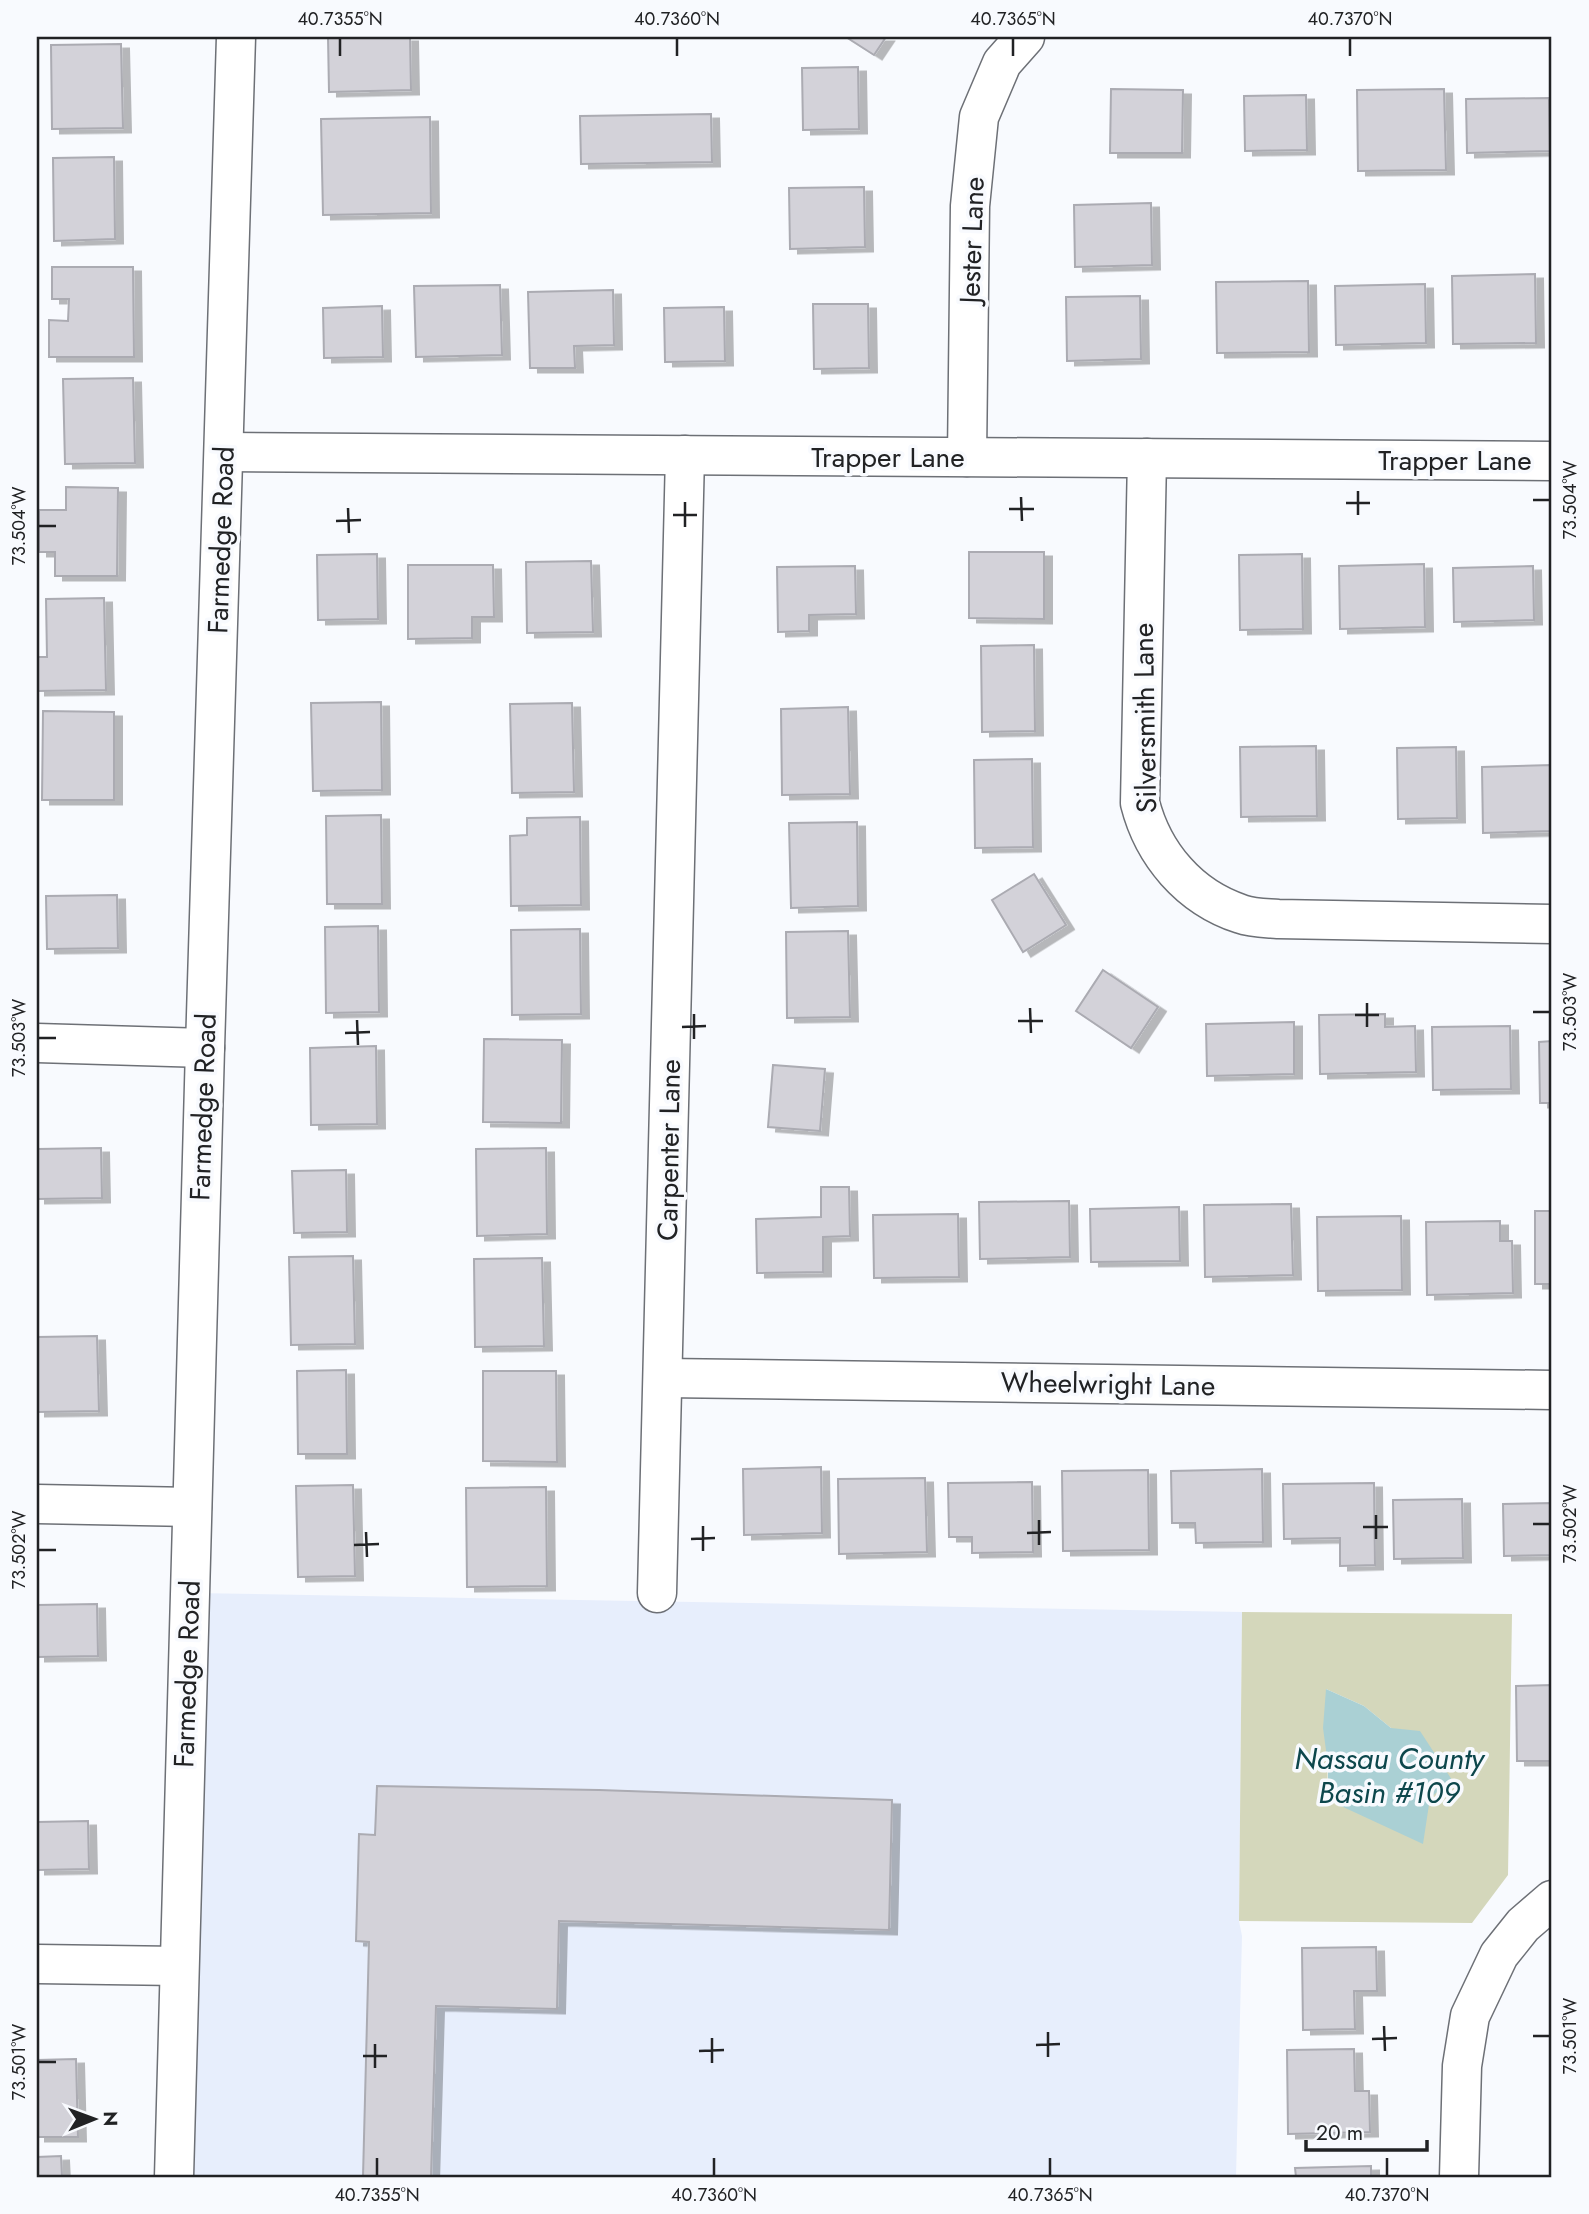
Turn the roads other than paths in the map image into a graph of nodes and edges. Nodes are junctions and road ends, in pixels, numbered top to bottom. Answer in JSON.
{"nodes":[{"id":1,"x":236,"y":37,"type":"edge"},
{"id":2,"x":1025,"y":37,"type":"edge"},
{"id":3,"x":224,"y":452,"type":"junction"},
{"id":4,"x":685,"y":455,"type":"junction"},
{"id":5,"x":967,"y":457,"type":"junction"},
{"id":6,"x":1147,"y":458,"type":"junction"},
{"id":7,"x":1552,"y":461,"type":"edge"},
{"id":8,"x":1552,"y":924,"type":"edge"},
{"id":9,"x":37,"y":1043,"type":"edge"},
{"id":10,"x":205,"y":1048,"type":"junction"},
{"id":11,"x":664,"y":1378,"type":"junction"},
{"id":12,"x":1552,"y":1390,"type":"edge"},
{"id":13,"x":37,"y":1504,"type":"edge"},
{"id":14,"x":192,"y":1507,"type":"junction"},
{"id":15,"x":657,"y":1593,"type":"dead end"},
{"id":16,"x":1552,"y":1900,"type":"edge"},
{"id":17,"x":37,"y":1964,"type":"edge"},
{"id":18,"x":179,"y":1966,"type":"junction"},
{"id":19,"x":174,"y":2177,"type":"edge"},
{"id":20,"x":1460,"y":2177,"type":"edge"}],
"edges":[{"from":1,"to":3,"type":"street","name":"Farmedge Road"},
{"from":2,"to":5,"type":"street","name":"Jester Lane"},
{"from":3,"to":4,"type":"street","name":"Trapper Lane"},
{"from":3,"to":10,"type":"street","name":"Farmedge Road"},
{"from":4,"to":5,"type":"street","name":"Trapper Lane"},
{"from":4,"to":11,"type":"street","name":"Carpenter Lane"},
{"from":5,"to":6,"type":"street","name":"Trapper Lane"},
{"from":6,"to":7,"type":"street","name":"Trapper Lane"},
{"from":6,"to":8,"type":"street","name":"Silversmith Lane"},
{"from":9,"to":10,"type":"street"},
{"from":10,"to":14,"type":"street","name":"Farmedge Road"},
{"from":11,"to":12,"type":"street","name":"Wheelwright Lane"},
{"from":11,"to":15,"type":"street","name":"Carpenter Lane"},
{"from":13,"to":14,"type":"street"},
{"from":14,"to":18,"type":"street","name":"Farmedge Road"},
{"from":16,"to":20,"type":"street"},
{"from":17,"to":18,"type":"street"},
{"from":18,"to":19,"type":"street","name":"Farmedge Road"}]}
